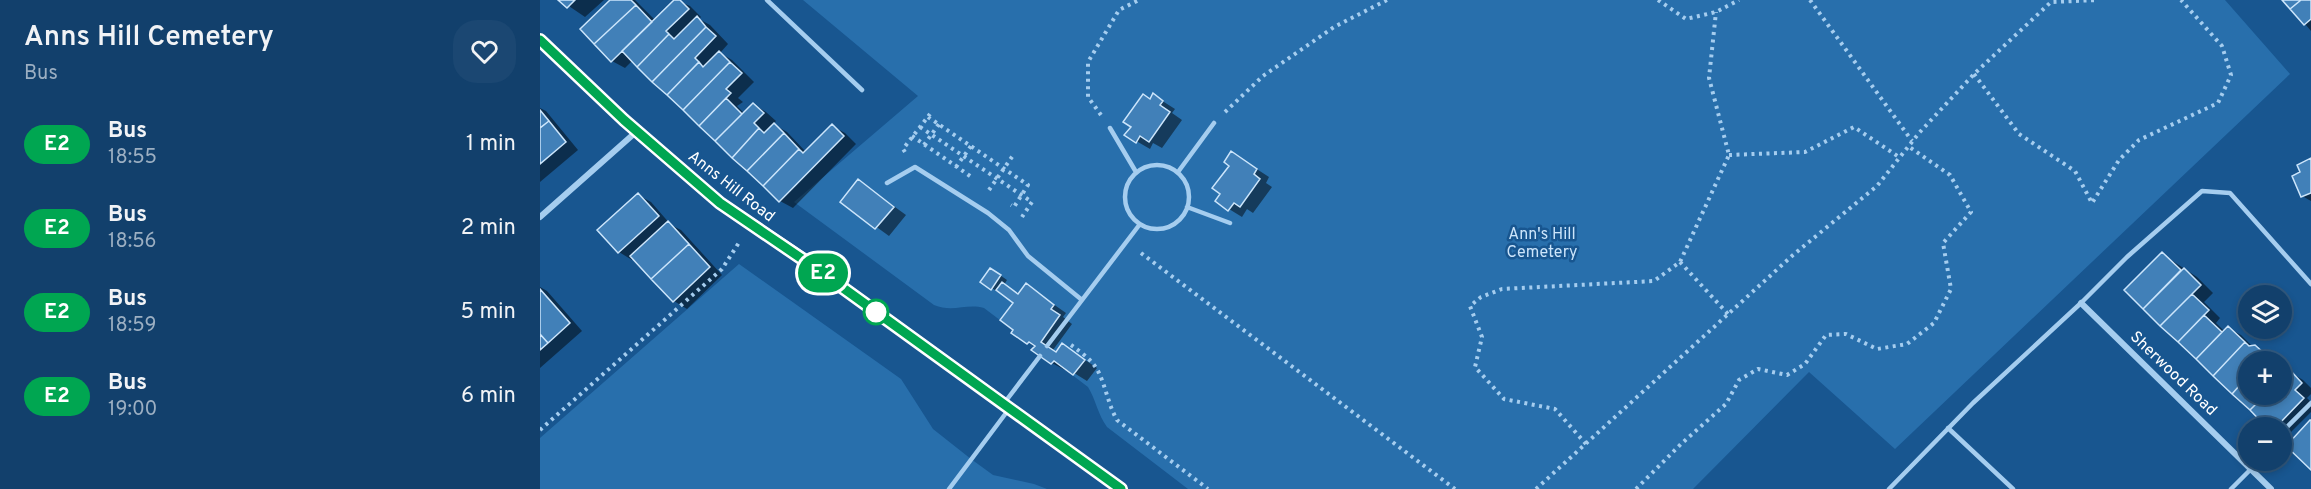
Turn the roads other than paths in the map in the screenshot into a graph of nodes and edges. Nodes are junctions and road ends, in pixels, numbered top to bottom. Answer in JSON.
{"nodes":[{"id":1,"x":767,"y":0,"type":"edge"},
{"id":2,"x":540,"y":40,"type":"edge"},
{"id":3,"x":862,"y":90,"type":"dead end"},
{"id":4,"x":1214,"y":123,"type":"road end"},
{"id":5,"x":1110,"y":128,"type":"road end"},
{"id":6,"x":636,"y":131,"type":"junction"},
{"id":7,"x":1136,"y":172,"type":"junction"},
{"id":8,"x":1178,"y":172,"type":"junction"},
{"id":9,"x":887,"y":183,"type":"dead end"},
{"id":10,"x":1187,"y":207,"type":"junction"},
{"id":11,"x":540,"y":217,"type":"edge"},
{"id":12,"x":1230,"y":223,"type":"dead end"},
{"id":13,"x":1140,"y":224,"type":"junction"},
{"id":14,"x":2311,"y":284,"type":"edge"},
{"id":15,"x":1082,"y":300,"type":"junction"},
{"id":16,"x":2081,"y":303,"type":"junction"},
{"id":17,"x":1047,"y":346,"type":"dead end"},
{"id":18,"x":1040,"y":356,"type":"dead end"},
{"id":19,"x":2311,"y":403,"type":"edge"},
{"id":20,"x":1006,"y":406,"type":"junction"},
{"id":21,"x":2292,"y":422,"type":"edge"},
{"id":22,"x":1948,"y":428,"type":"junction"},
{"id":23,"x":2238,"y":453,"type":"edge"},
{"id":24,"x":2245,"y":471,"type":"edge"},
{"id":25,"x":2255,"y":471,"type":"edge"},
{"id":26,"x":949,"y":489,"type":"edge"},
{"id":27,"x":1121,"y":489,"type":"edge"},
{"id":28,"x":1889,"y":489,"type":"edge"},
{"id":29,"x":2013,"y":489,"type":"edge"},
{"id":30,"x":2231,"y":489,"type":"edge"},
{"id":31,"x":2271,"y":489,"type":"edge"}],
"edges":[{"from":1,"to":3,"type":"lane"},
{"from":2,"to":6,"type":"street","name":"Anns Hill Road"},
{"from":4,"to":8,"type":"lane"},
{"from":5,"to":7,"type":"lane"},
{"from":6,"to":11,"type":"street"},
{"from":6,"to":20,"type":"street","name":"Anns Hill Road"},
{"from":7,"to":8,"type":"lane"},
{"from":7,"to":13,"type":"lane"},
{"from":8,"to":10,"type":"lane"},
{"from":9,"to":15,"type":"lane"},
{"from":10,"to":12,"type":"lane"},
{"from":10,"to":13,"type":"lane"},
{"from":13,"to":15,"type":"lane"},
{"from":14,"to":16,"type":"lane"},
{"from":15,"to":17,"type":"lane"},
{"from":16,"to":22,"type":"lane"},
{"from":16,"to":23,"type":"street","name":"Sherwood Road"},
{"from":18,"to":20,"type":"lane"},
{"from":19,"to":21,"type":"lane"},
{"from":20,"to":26,"type":"lane"},
{"from":20,"to":27,"type":"street","name":"Anns Hill Road"},
{"from":22,"to":28,"type":"lane"},
{"from":22,"to":29,"type":"lane"},
{"from":24,"to":30,"type":"lane"},
{"from":25,"to":31,"type":"street","name":"Sherwood Road"}]}
